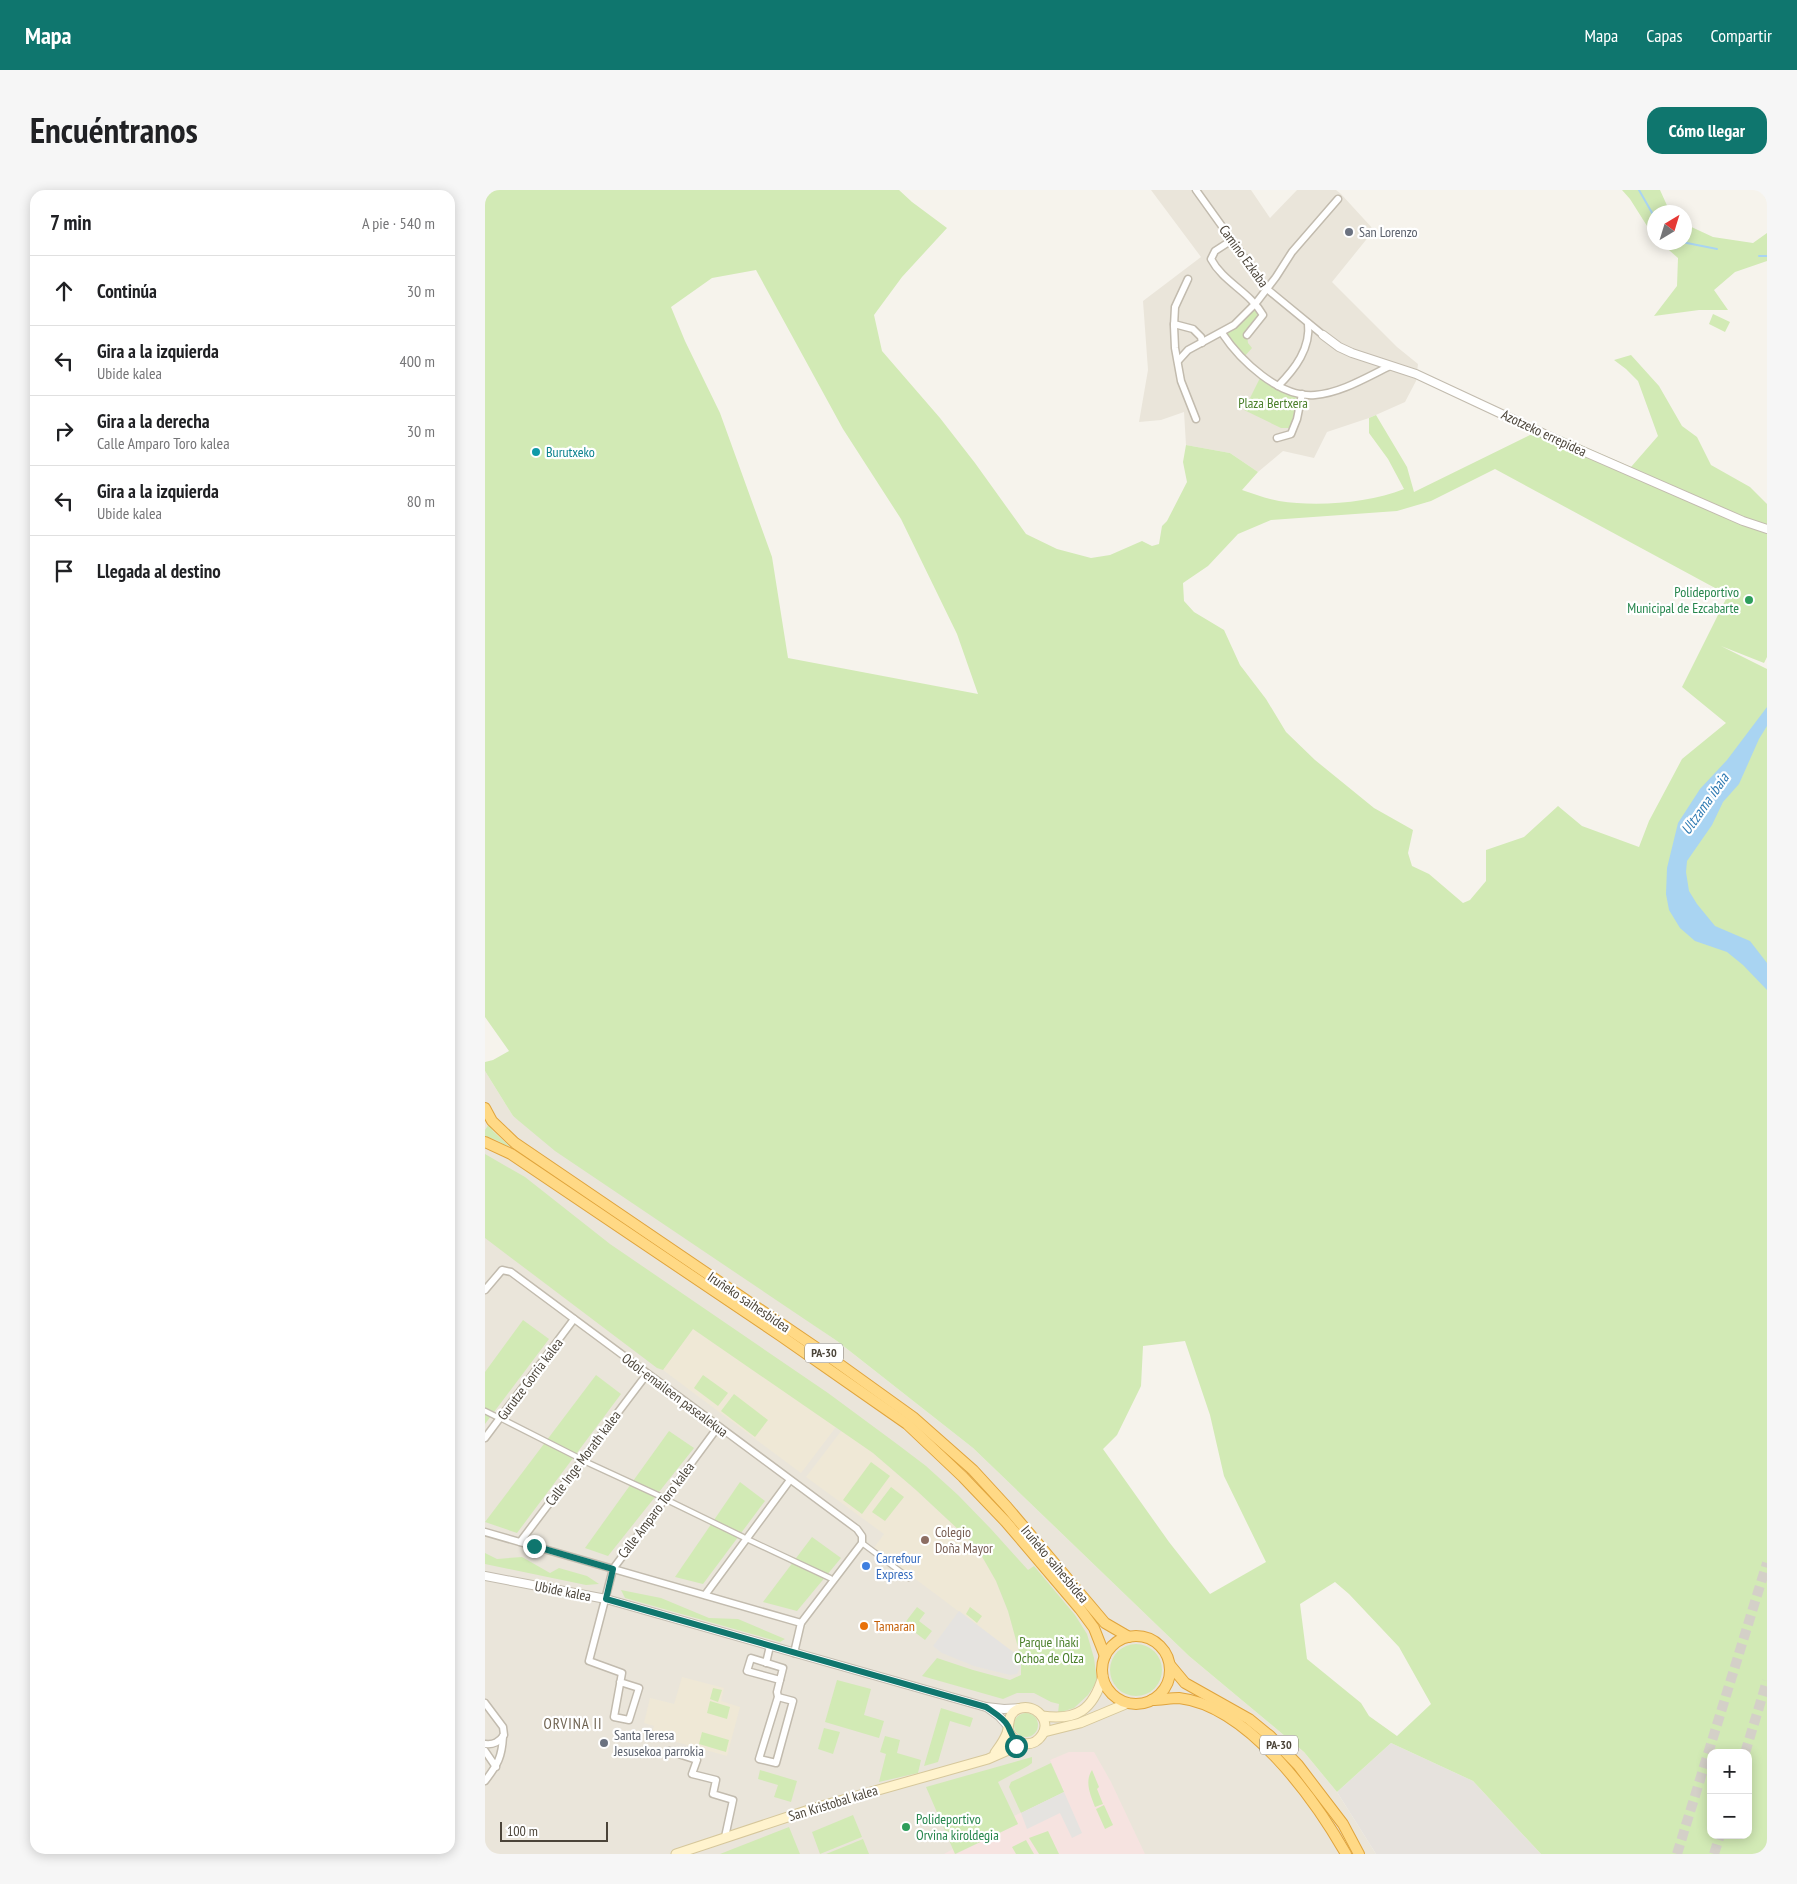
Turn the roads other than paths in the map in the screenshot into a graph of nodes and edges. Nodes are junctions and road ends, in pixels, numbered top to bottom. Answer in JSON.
{"nodes":[{"id":1,"x":1196,"y":190,"type":"edge"},
{"id":2,"x":1338,"y":199,"type":"dead end"},
{"id":3,"x":1232,"y":240,"type":"junction"},
{"id":4,"x":1188,"y":280,"type":"dead end"},
{"id":5,"x":1267,"y":289,"type":"junction"},
{"id":6,"x":1256,"y":303,"type":"junction"},
{"id":7,"x":1308,"y":323,"type":"junction"},
{"id":8,"x":1174,"y":324,"type":"junction"},
{"id":9,"x":1222,"y":332,"type":"junction"},
{"id":10,"x":1323,"y":335,"type":"joint"},
{"id":11,"x":1247,"y":336,"type":"dead end"},
{"id":12,"x":1202,"y":343,"type":"junction"},
{"id":13,"x":1179,"y":361,"type":"junction"},
{"id":14,"x":1390,"y":366,"type":"junction"},
{"id":15,"x":1278,"y":386,"type":"junction"},
{"id":16,"x":1302,"y":394,"type":"junction"},
{"id":17,"x":1196,"y":419,"type":"dead end"},
{"id":18,"x":1277,"y":438,"type":"dead end"},
{"id":19,"x":1767,"y":529,"type":"edge"},
{"id":20,"x":485,"y":1108,"type":"edge"},
{"id":21,"x":485,"y":1142,"type":"edge"},
{"id":22,"x":485,"y":1290,"type":"edge"},
{"id":23,"x":574,"y":1319,"type":"junction"},
{"id":24,"x":647,"y":1374,"type":"junction"},
{"id":25,"x":485,"y":1411,"type":"edge"},
{"id":26,"x":718,"y":1427,"type":"junction"},
{"id":27,"x":485,"y":1438,"type":"edge"},
{"id":28,"x":579,"y":1458,"type":"dead end"},
{"id":29,"x":584,"y":1460,"type":"dead end"},
{"id":30,"x":789,"y":1480,"type":"junction"},
{"id":31,"x":662,"y":1497,"type":"dead end"},
{"id":32,"x":667,"y":1500,"type":"dead end"},
{"id":33,"x":485,"y":1532,"type":"edge"},
{"id":34,"x":743,"y":1537,"type":"dead end"},
{"id":35,"x":749,"y":1540,"type":"dead end"},
{"id":36,"x":519,"y":1542,"type":"junction"},
{"id":37,"x":862,"y":1543,"type":"junction"},
{"id":38,"x":613,"y":1569,"type":"junction"},
{"id":39,"x":485,"y":1576,"type":"edge"},
{"id":40,"x":830,"y":1578,"type":"dead end"},
{"id":41,"x":909,"y":1578,"type":"dead end"},
{"id":42,"x":705,"y":1595,"type":"junction"},
{"id":43,"x":606,"y":1599,"type":"junction"},
{"id":44,"x":801,"y":1623,"type":"junction"},
{"id":45,"x":1129,"y":1637,"type":"junction"},
{"id":46,"x":771,"y":1646,"type":"junction"},
{"id":47,"x":794,"y":1653,"type":"junction"},
{"id":48,"x":1105,"y":1656,"type":"junction"},
{"id":49,"x":766,"y":1663,"type":"junction"},
{"id":50,"x":1170,"y":1665,"type":"junction"},
{"id":51,"x":1103,"y":1676,"type":"junction"},
{"id":52,"x":780,"y":1680,"type":"junction"},
{"id":53,"x":620,"y":1682,"type":"junction"},
{"id":54,"x":779,"y":1697,"type":"junction"},
{"id":55,"x":1152,"y":1700,"type":"junction"},
{"id":56,"x":485,"y":1703,"type":"edge"},
{"id":57,"x":1128,"y":1703,"type":"junction"},
{"id":58,"x":986,"y":1707,"type":"junction"},
{"id":59,"x":1023,"y":1708,"type":"junction"},
{"id":60,"x":1042,"y":1716,"type":"junction"},
{"id":61,"x":1008,"y":1728,"type":"junction"},
{"id":62,"x":1043,"y":1732,"type":"junction"},
{"id":63,"x":504,"y":1735,"type":"junction"},
{"id":64,"x":485,"y":1744,"type":"edge"},
{"id":65,"x":1022,"y":1744,"type":"junction"},
{"id":66,"x":485,"y":1751,"type":"edge"},
{"id":67,"x":669,"y":1752,"type":"dead end"},
{"id":68,"x":991,"y":1757,"type":"junction"},
{"id":69,"x":496,"y":1767,"type":"junction"},
{"id":70,"x":485,"y":1780,"type":"edge"},
{"id":71,"x":725,"y":1837,"type":"junction"},
{"id":72,"x":676,"y":1854,"type":"edge"},
{"id":73,"x":1346,"y":1854,"type":"edge"},
{"id":74,"x":1359,"y":1854,"type":"edge"}],
"edges":[{"from":1,"to":3,"type":"street","name":"Camino Ezkaba"},
{"from":2,"to":5,"type":"street"},
{"from":3,"to":5,"type":"street","name":"Camino Ezkaba"},
{"from":3,"to":6,"type":"street"},
{"from":4,"to":8,"type":"street"},
{"from":5,"to":6,"type":"street"},
{"from":5,"to":7,"type":"street","name":"Camino Ezkaba"},
{"from":6,"to":9,"type":"street"},
{"from":6,"to":11,"type":"street"},
{"from":7,"to":10,"type":"street","name":"Camino Ezkaba"},
{"from":7,"to":15,"type":"street"},
{"from":8,"to":12,"type":"street"},
{"from":8,"to":13,"type":"street"},
{"from":9,"to":12,"type":"street"},
{"from":9,"to":15,"type":"street"},
{"from":10,"to":14,"type":"street","name":"Azotzeko errepidea"},
{"from":12,"to":13,"type":"street"},
{"from":13,"to":17,"type":"street"},
{"from":14,"to":16,"type":"street"},
{"from":14,"to":19,"type":"street","name":"Azotzeko errepidea"},
{"from":15,"to":16,"type":"street"},
{"from":16,"to":18,"type":"street"},
{"from":20,"to":45,"type":"highway","name":"Iruñeko saihesbidea","number":"PA-30"},
{"from":21,"to":48,"type":"highway","name":"Iruñeko saihesbidea","number":"PA-30"},
{"from":22,"to":23,"type":"street","name":"Odol-emaileen pasealekua"},
{"from":23,"to":24,"type":"street","name":"Odol-emaileen pasealekua"},
{"from":23,"to":27,"type":"street","name":"Gurutze Gorria kalea"},
{"from":24,"to":26,"type":"street","name":"Odol-emaileen pasealekua"},
{"from":24,"to":36,"type":"street","name":"Calle Inge Morath kalea"},
{"from":25,"to":28,"type":"street"},
{"from":26,"to":30,"type":"street","name":"Odol-emaileen pasealekua"},
{"from":26,"to":38,"type":"street","name":"Calle Amparo Toro kalea"},
{"from":29,"to":31,"type":"street"},
{"from":30,"to":37,"type":"street","name":"Odol-emaileen pasealekua"},
{"from":30,"to":42,"type":"street"},
{"from":32,"to":34,"type":"street"},
{"from":33,"to":36,"type":"street"},
{"from":35,"to":40,"type":"street"},
{"from":36,"to":38,"type":"street"},
{"from":37,"to":41,"type":"street","name":"Odol-emaileen pasealekua"},
{"from":37,"to":44,"type":"street"},
{"from":38,"to":42,"type":"street"},
{"from":38,"to":43,"type":"street","name":"Calle Amparo Toro kalea"},
{"from":39,"to":43,"type":"street","name":"Ubide kalea"},
{"from":42,"to":44,"type":"street"},
{"from":43,"to":46,"type":"street","name":"Ubide kalea"},
{"from":43,"to":53,"type":"street","name":"Calle Amparo Toro kalea"},
{"from":44,"to":47,"type":"street"},
{"from":45,"to":48,"type":"highway"},
{"from":45,"to":50,"type":"highway","number":"PA-30"},
{"from":46,"to":47,"type":"street","name":"Ubide kalea"},
{"from":46,"to":49,"type":"street"},
{"from":47,"to":58,"type":"street","name":"Ubide kalea"},
{"from":48,"to":51,"type":"highway","number":"PA-30"},
{"from":49,"to":52,"type":"street"},
{"from":49,"to":52,"type":"street"},
{"from":50,"to":55,"type":"highway"},
{"from":50,"to":74,"type":"highway","number":"PA-30"},
{"from":51,"to":57,"type":"highway"},
{"from":51,"to":60,"type":"main road"},
{"from":52,"to":54,"type":"street"},
{"from":53,"to":53,"type":"street"},
{"from":54,"to":54,"type":"street"},
{"from":55,"to":57,"type":"highway","number":"PA-30"},
{"from":55,"to":73,"type":"highway","number":"PA-30"},
{"from":56,"to":63,"type":"street"},
{"from":57,"to":62,"type":"main road"},
{"from":58,"to":59,"type":"street","name":"Ubide kalea"},
{"from":58,"to":61,"type":"street","name":"Ubide kalea"},
{"from":59,"to":60,"type":"main road"},
{"from":59,"to":61,"type":"main road"},
{"from":60,"to":62,"type":"main road"},
{"from":61,"to":65,"type":"main road"},
{"from":61,"to":68,"type":"main road"},
{"from":62,"to":65,"type":"main road"},
{"from":63,"to":64,"type":"street"},
{"from":63,"to":69,"type":"street"},
{"from":65,"to":68,"type":"main road","name":"San Kristobal kalea"},
{"from":66,"to":69,"type":"street"},
{"from":67,"to":71,"type":"street"},
{"from":68,"to":71,"type":"main road","name":"San Kristobal kalea"},
{"from":69,"to":70,"type":"street"},
{"from":71,"to":72,"type":"main road","name":"San Kristobal kalea"}]}
